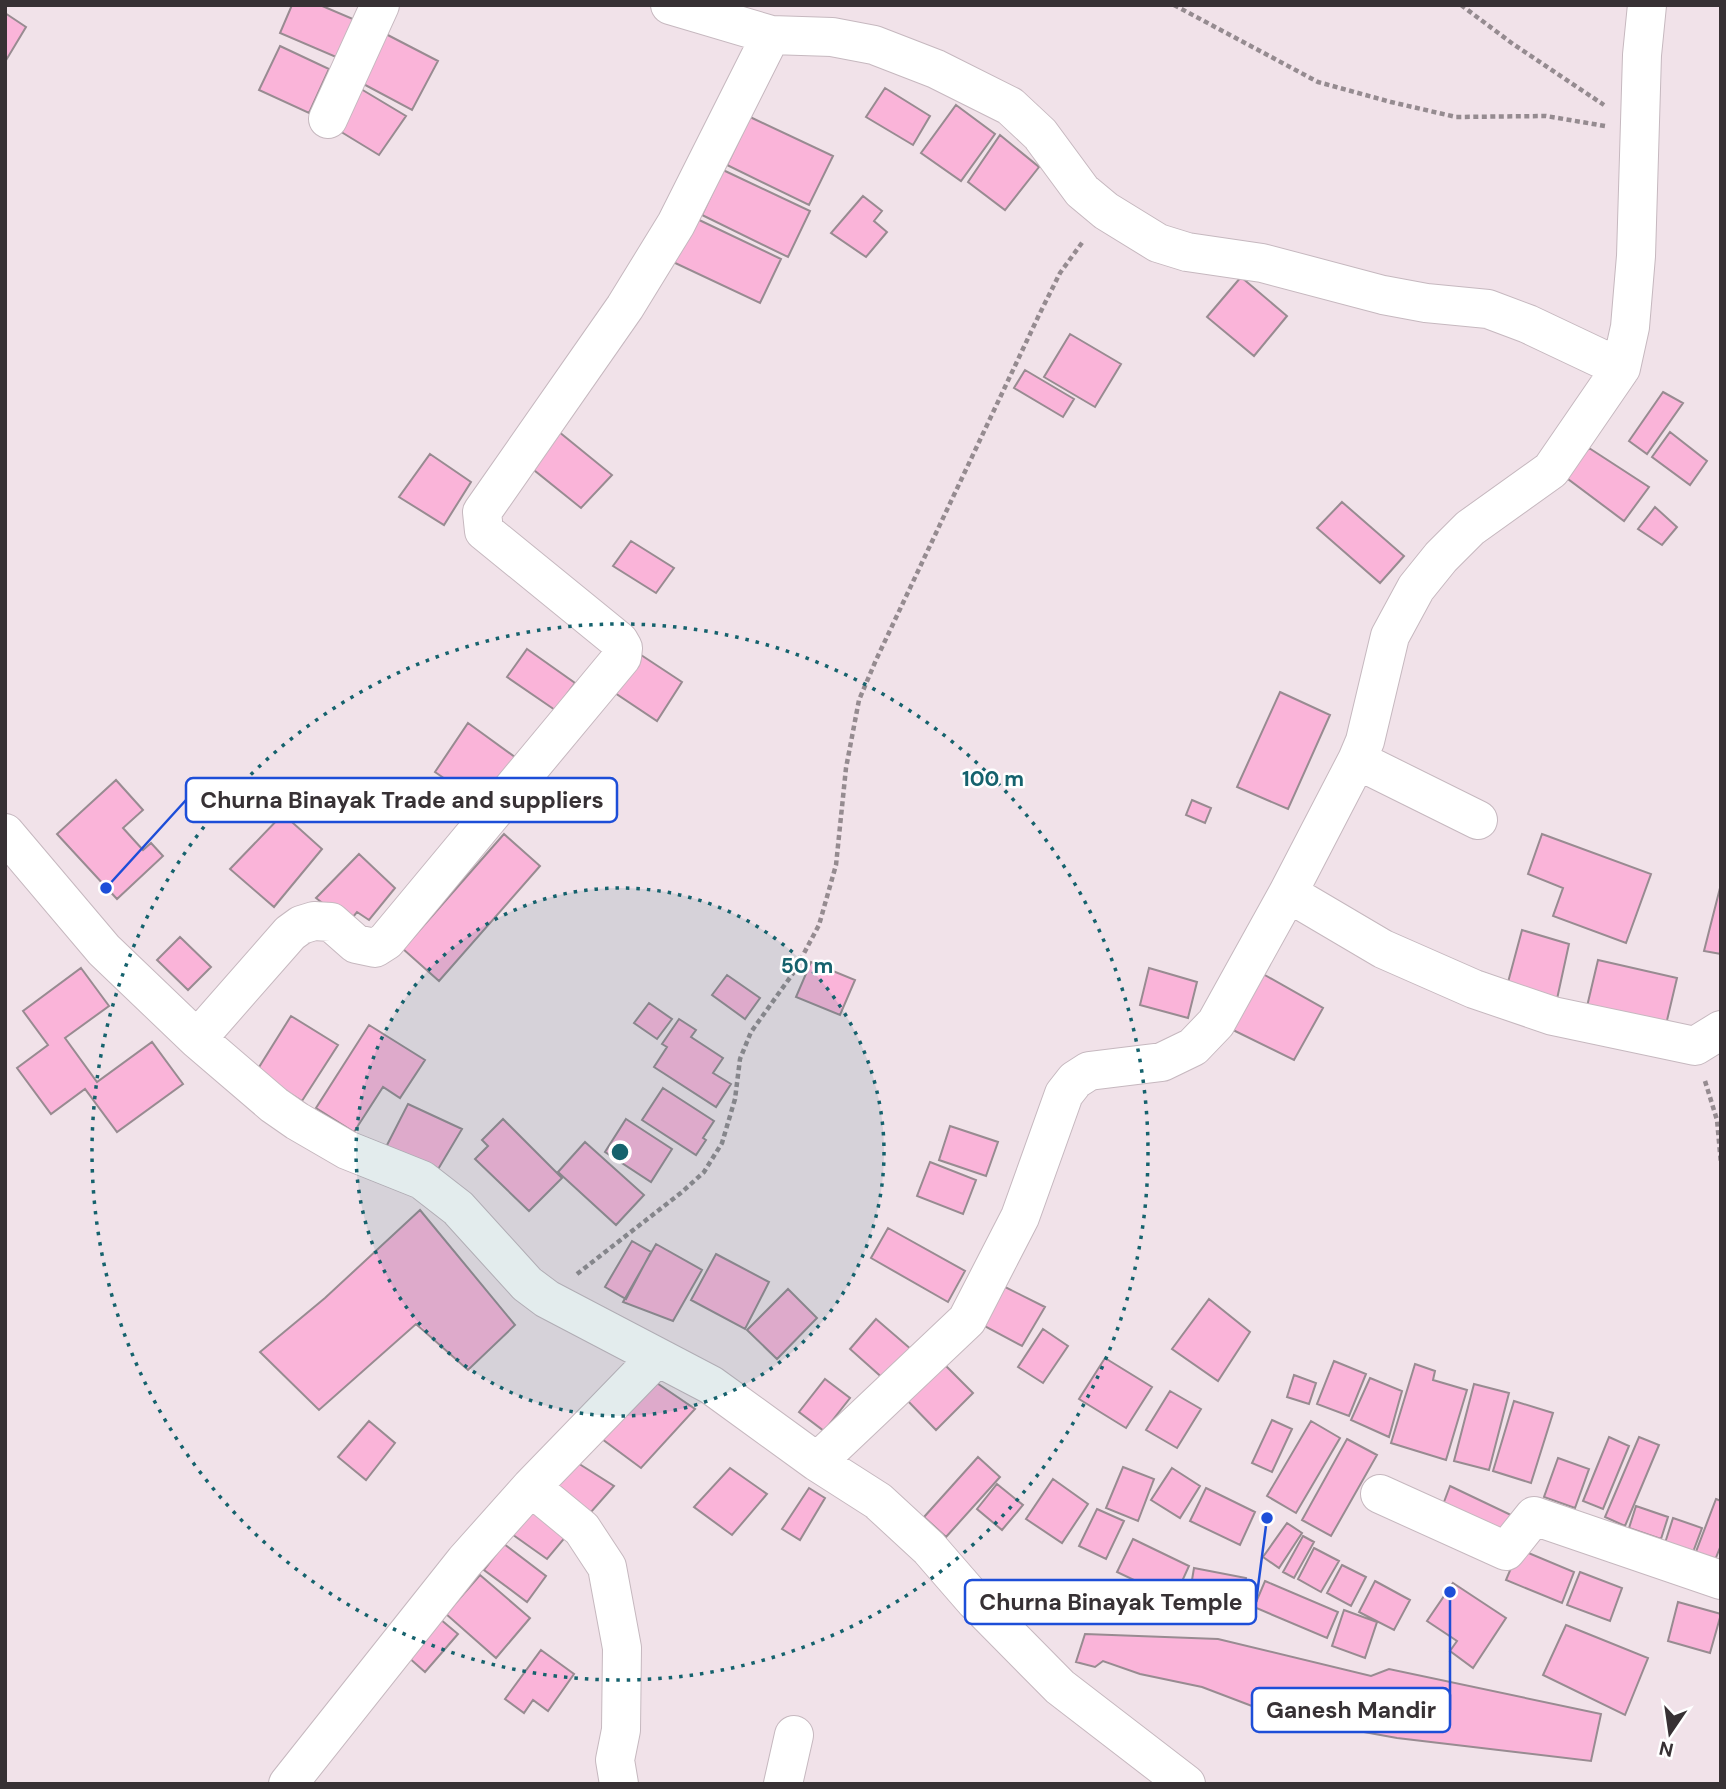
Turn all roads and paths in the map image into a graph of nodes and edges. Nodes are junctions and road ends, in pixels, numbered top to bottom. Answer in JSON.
{"nodes":[{"id":1,"x":380,"y":5,"type":"edge"},
{"id":2,"x":670,"y":5,"type":"edge"},
{"id":3,"x":1174,"y":5,"type":"edge"},
{"id":4,"x":1461,"y":5,"type":"edge"},
{"id":5,"x":1647,"y":5,"type":"edge"},
{"id":6,"x":771,"y":35,"type":"junction"},
{"id":7,"x":328,"y":119,"type":"dead end"},
{"id":8,"x":1640,"y":134,"type":"junction"},
{"id":9,"x":1106,"y":211,"type":"junction"},
{"id":10,"x":1621,"y":368,"type":"junction"},
{"id":11,"x":1357,"y":760,"type":"junction"},
{"id":12,"x":1478,"y":820,"type":"dead end"},
{"id":13,"x":10,"y":846,"type":"edge"},
{"id":14,"x":1288,"y":893,"type":"junction"},
{"id":15,"x":1708,"y":1038,"type":"edge"},
{"id":16,"x":197,"y":1039,"type":"junction"},
{"id":17,"x":1721,"y":1164,"type":"edge"},
{"id":18,"x":547,"y":1299,"type":"junction"},
{"id":19,"x":657,"y":1357,"type":"junction"},
{"id":20,"x":817,"y":1462,"type":"junction"},
{"id":21,"x":531,"y":1487,"type":"junction"},
{"id":22,"x":1380,"y":1494,"type":"dead end"},
{"id":23,"x":1721,"y":1580,"type":"edge"},
{"id":24,"x":794,"y":1735,"type":"dead end"},
{"id":25,"x":288,"y":1784,"type":"edge"},
{"id":26,"x":619,"y":1784,"type":"edge"},
{"id":27,"x":783,"y":1784,"type":"edge"},
{"id":28,"x":1185,"y":1784,"type":"edge"}],
"edges":[{"from":1,"to":7,"type":"street"},
{"from":2,"to":6,"type":"street"},
{"from":3,"to":8,"type":"path"},
{"from":4,"to":8,"type":"path"},
{"from":5,"to":8,"type":"street"},
{"from":6,"to":9,"type":"street"},
{"from":6,"to":16,"type":"street"},
{"from":8,"to":10,"type":"street"},
{"from":9,"to":10,"type":"street"},
{"from":9,"to":18,"type":"path"},
{"from":10,"to":11,"type":"street"},
{"from":11,"to":12,"type":"street"},
{"from":11,"to":14,"type":"street"},
{"from":13,"to":16,"type":"street"},
{"from":14,"to":15,"type":"street"},
{"from":14,"to":20,"type":"street"},
{"from":15,"to":17,"type":"path"},
{"from":16,"to":18,"type":"street"},
{"from":18,"to":19,"type":"street"},
{"from":19,"to":20,"type":"street"},
{"from":19,"to":21,"type":"street"},
{"from":20,"to":28,"type":"street"},
{"from":21,"to":25,"type":"street"},
{"from":21,"to":26,"type":"street"},
{"from":22,"to":23,"type":"street"},
{"from":24,"to":27,"type":"street"}]}
